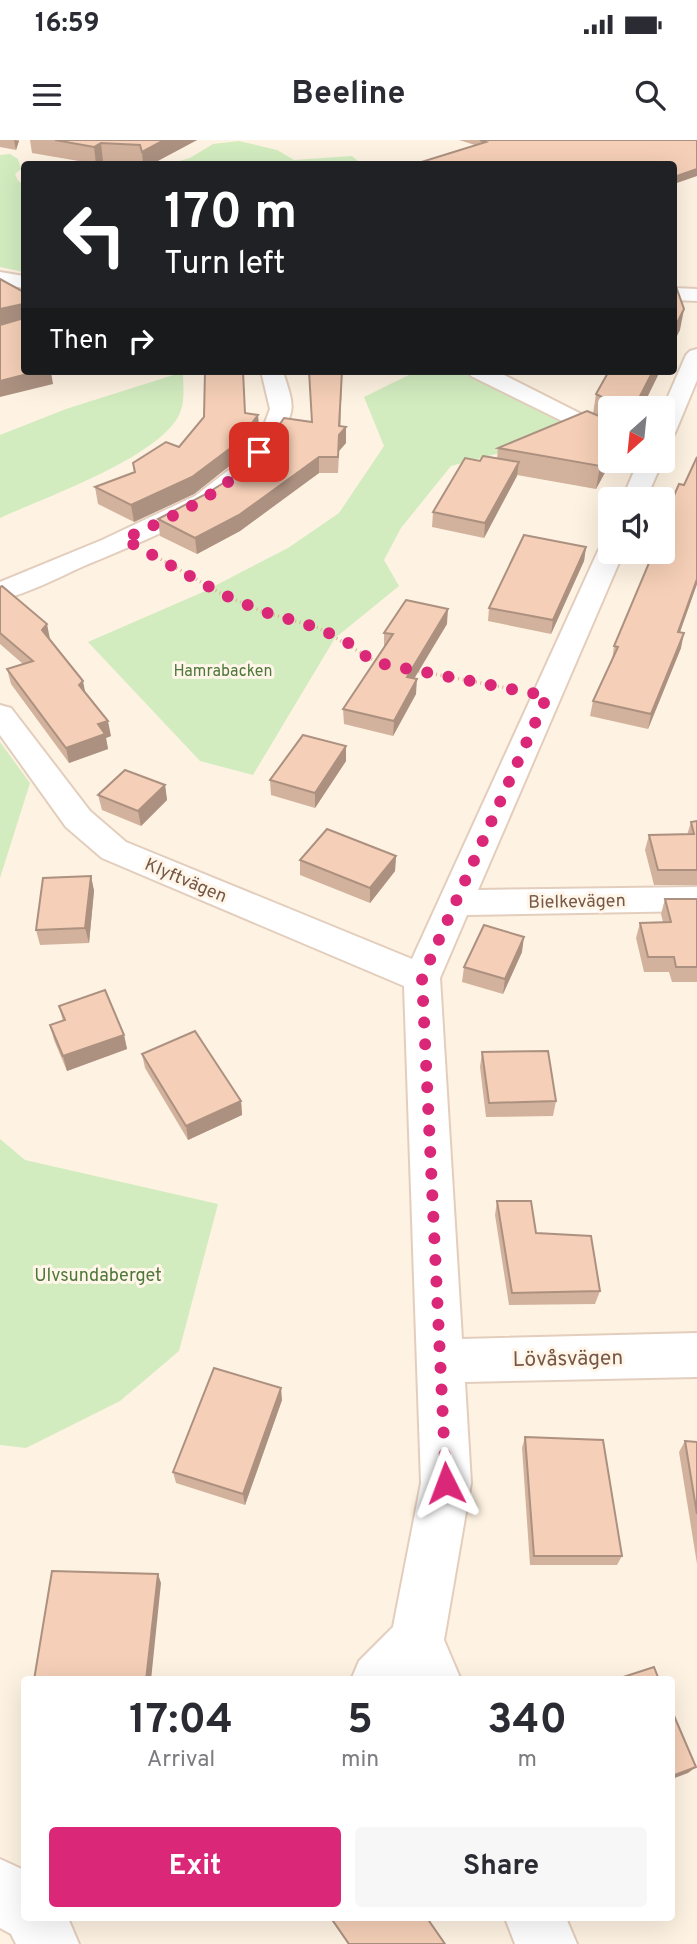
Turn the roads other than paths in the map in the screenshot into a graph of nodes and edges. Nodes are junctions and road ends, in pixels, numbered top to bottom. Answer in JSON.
{"nodes":[{"id":1,"x":0,"y":278,"type":"edge"},
{"id":2,"x":21,"y":282,"type":"edge"},
{"id":3,"x":677,"y":295,"type":"edge"},
{"id":4,"x":697,"y":295,"type":"edge"},
{"id":5,"x":697,"y":355,"type":"edge"},
{"id":6,"x":273,"y":375,"type":"edge"},
{"id":7,"x":487,"y":375,"type":"edge"},
{"id":8,"x":676,"y":403,"type":"edge"},
{"id":9,"x":598,"y":431,"type":"edge"},
{"id":10,"x":605,"y":564,"type":"edge"},
{"id":11,"x":0,"y":592,"type":"edge"},
{"id":12,"x":0,"y":714,"type":"edge"},
{"id":13,"x":697,"y":899,"type":"edge"},
{"id":14,"x":457,"y":903,"type":"junction"},
{"id":15,"x":422,"y":978,"type":"junction"},
{"id":16,"x":697,"y":1355,"type":"edge"},
{"id":17,"x":440,"y":1362,"type":"junction"},
{"id":18,"x":426,"y":1661,"type":"edge"},
{"id":19,"x":388,"y":1676,"type":"edge"},
{"id":20,"x":0,"y":1889,"type":"edge"},
{"id":21,"x":21,"y":1906,"type":"edge"},
{"id":22,"x":36,"y":1921,"type":"edge"},
{"id":23,"x":536,"y":1921,"type":"edge"},
{"id":24,"x":48,"y":1944,"type":"edge"},
{"id":25,"x":546,"y":1944,"type":"edge"}],
"edges":[{"from":1,"to":2,"type":"street"},
{"from":3,"to":4,"type":"street"},
{"from":5,"to":8,"type":"street"},
{"from":6,"to":11,"type":"street"},
{"from":7,"to":9,"type":"street"},
{"from":10,"to":14,"type":"street"},
{"from":12,"to":15,"type":"street","name":"Klyftvägen"},
{"from":13,"to":14,"type":"street","name":"Bielkevägen"},
{"from":14,"to":15,"type":"street"},
{"from":15,"to":17,"type":"street"},
{"from":16,"to":17,"type":"street","name":"Lövåsvägen"},
{"from":17,"to":18,"type":"street"},
{"from":18,"to":19,"type":"street"},
{"from":20,"to":21,"type":"street"},
{"from":22,"to":24,"type":"street"},
{"from":23,"to":25,"type":"street"}]}
